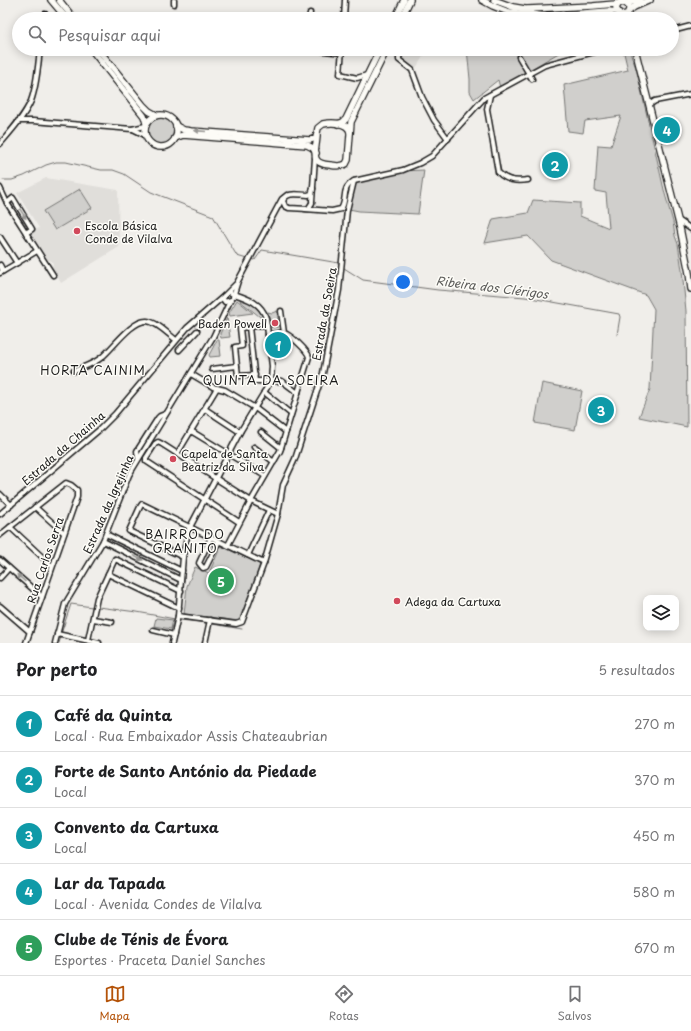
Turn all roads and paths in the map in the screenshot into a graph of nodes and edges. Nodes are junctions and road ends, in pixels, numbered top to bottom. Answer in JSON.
{"nodes":[{"id":1,"x":51,"y":0,"type":"edge"},
{"id":2,"x":59,"y":0,"type":"edge"},
{"id":3,"x":345,"y":0,"type":"edge"},
{"id":4,"x":404,"y":0,"type":"edge"},
{"id":5,"x":410,"y":0,"type":"edge"},
{"id":6,"x":482,"y":0,"type":"edge"},
{"id":7,"x":494,"y":0,"type":"edge"},
{"id":8,"x":641,"y":0,"type":"edge"},
{"id":9,"x":650,"y":0,"type":"edge"},
{"id":10,"x":623,"y":2,"type":"edge"},
{"id":11,"x":61,"y":12,"type":"edge"},
{"id":12,"x":68,"y":12,"type":"edge"},
{"id":13,"x":344,"y":12,"type":"edge"},
{"id":14,"x":398,"y":12,"type":"edge"},
{"id":15,"x":404,"y":12,"type":"edge"},
{"id":16,"x":509,"y":12,"type":"edge"},
{"id":17,"x":603,"y":12,"type":"edge"},
{"id":18,"x":614,"y":12,"type":"edge"},
{"id":19,"x":619,"y":12,"type":"edge"},
{"id":20,"x":629,"y":12,"type":"joint"},
{"id":21,"x":691,"y":26,"type":"edge"},
{"id":22,"x":679,"y":29,"type":"edge"},
{"id":23,"x":39,"y":56,"type":"edge"},
{"id":24,"x":97,"y":56,"type":"edge"},
{"id":25,"x":104,"y":56,"type":"edge"},
{"id":26,"x":342,"y":56,"type":"edge"},
{"id":27,"x":377,"y":56,"type":"edge"},
{"id":28,"x":383,"y":56,"type":"edge"},
{"id":29,"x":400,"y":56,"type":"edge"},
{"id":30,"x":579,"y":56,"type":"edge"},
{"id":31,"x":635,"y":56,"type":"edge"},
{"id":32,"x":637,"y":56,"type":"edge"},
{"id":33,"x":519,"y":57,"type":"dead end"},
{"id":34,"x":640,"y":69,"type":"junction"},
{"id":35,"x":529,"y":73,"type":"junction"},
{"id":36,"x":368,"y":74,"type":"junction"},
{"id":37,"x":357,"y":78,"type":"junction"},
{"id":38,"x":532,"y":79,"type":"dead end"},
{"id":39,"x":362,"y":86,"type":"junction"},
{"id":40,"x":691,"y":94,"type":"edge"},
{"id":41,"x":490,"y":95,"type":"junction"},
{"id":42,"x":649,"y":102,"type":"junction"},
{"id":43,"x":477,"y":107,"type":"junction"},
{"id":44,"x":487,"y":109,"type":"junction"},
{"id":45,"x":23,"y":115,"type":"junction"},
{"id":46,"x":156,"y":115,"type":"junction"},
{"id":47,"x":18,"y":121,"type":"junction"},
{"id":48,"x":33,"y":121,"type":"junction"},
{"id":49,"x":146,"y":124,"type":"junction"},
{"id":50,"x":338,"y":124,"type":"junction"},
{"id":51,"x":176,"y":126,"type":"junction"},
{"id":52,"x":132,"y":129,"type":"junction"},
{"id":53,"x":317,"y":132,"type":"junction"},
{"id":54,"x":350,"y":132,"type":"junction"},
{"id":55,"x":145,"y":135,"type":"junction"},
{"id":56,"x":175,"y":138,"type":"junction"},
{"id":57,"x":448,"y":139,"type":"junction"},
{"id":58,"x":0,"y":144,"type":"edge"},
{"id":59,"x":315,"y":155,"type":"junction"},
{"id":60,"x":323,"y":165,"type":"junction"},
{"id":61,"x":314,"y":172,"type":"junction"},
{"id":62,"x":354,"y":180,"type":"junction"},
{"id":63,"x":528,"y":180,"type":"dead end"},
{"id":64,"x":0,"y":188,"type":"edge"},
{"id":65,"x":313,"y":190,"type":"junction"},
{"id":66,"x":287,"y":195,"type":"junction"},
{"id":67,"x":305,"y":195,"type":"junction"},
{"id":68,"x":7,"y":202,"type":"junction"},
{"id":69,"x":312,"y":202,"type":"junction"},
{"id":70,"x":289,"y":208,"type":"junction"},
{"id":71,"x":305,"y":209,"type":"junction"},
{"id":72,"x":276,"y":210,"type":"junction"},
{"id":73,"x":318,"y":210,"type":"junction"},
{"id":74,"x":677,"y":220,"type":"junction"},
{"id":75,"x":680,"y":228,"type":"junction"},
{"id":76,"x":690,"y":229,"type":"edge"},
{"id":77,"x":26,"y":233,"type":"junction"},
{"id":78,"x":0,"y":237,"type":"edge"},
{"id":79,"x":37,"y":251,"type":"junction"},
{"id":80,"x":17,"y":263,"type":"junction"},
{"id":81,"x":0,"y":265,"type":"edge"},
{"id":82,"x":2,"y":272,"type":"edge"},
{"id":83,"x":52,"y":275,"type":"dead end"},
{"id":84,"x":691,"y":289,"type":"edge"},
{"id":85,"x":230,"y":296,"type":"junction"},
{"id":86,"x":224,"y":302,"type":"junction"},
{"id":87,"x":215,"y":304,"type":"junction"},
{"id":88,"x":281,"y":311,"type":"dead end"},
{"id":89,"x":223,"y":315,"type":"junction"},
{"id":90,"x":267,"y":325,"type":"junction"},
{"id":91,"x":250,"y":327,"type":"junction"},
{"id":92,"x":197,"y":331,"type":"dead end"},
{"id":93,"x":284,"y":333,"type":"junction"},
{"id":94,"x":180,"y":335,"type":"junction"},
{"id":95,"x":268,"y":335,"type":"junction"},
{"id":96,"x":176,"y":340,"type":"junction"},
{"id":97,"x":187,"y":341,"type":"junction"},
{"id":98,"x":179,"y":350,"type":"dead end"},
{"id":99,"x":237,"y":366,"type":"junction"},
{"id":100,"x":212,"y":369,"type":"dead end"},
{"id":101,"x":74,"y":371,"type":"dead end"},
{"id":102,"x":191,"y":374,"type":"junction"},
{"id":103,"x":254,"y":375,"type":"junction"},
{"id":104,"x":271,"y":381,"type":"junction"},
{"id":105,"x":217,"y":388,"type":"junction"},
{"id":106,"x":264,"y":392,"type":"junction"},
{"id":107,"x":298,"y":393,"type":"junction"},
{"id":108,"x":205,"y":408,"type":"junction"},
{"id":109,"x":254,"y":408,"type":"junction"},
{"id":110,"x":291,"y":414,"type":"junction"},
{"id":111,"x":191,"y":430,"type":"junction"},
{"id":112,"x":240,"y":432,"type":"junction"},
{"id":113,"x":261,"y":432,"type":"dead end"},
{"id":114,"x":286,"y":432,"type":"junction"},
{"id":115,"x":254,"y":447,"type":"dead end"},
{"id":116,"x":281,"y":448,"type":"junction"},
{"id":117,"x":177,"y":454,"type":"junction"},
{"id":118,"x":228,"y":454,"type":"junction"},
{"id":119,"x":274,"y":462,"type":"junction"},
{"id":120,"x":265,"y":476,"type":"junction"},
{"id":121,"x":216,"y":479,"type":"junction"},
{"id":122,"x":0,"y":494,"type":"edge"},
{"id":123,"x":205,"y":500,"type":"junction"},
{"id":124,"x":251,"y":501,"type":"junction"},
{"id":125,"x":12,"y":504,"type":"junction"},
{"id":126,"x":35,"y":508,"type":"junction"},
{"id":127,"x":269,"y":510,"type":"junction"},
{"id":128,"x":0,"y":514,"type":"edge"},
{"id":129,"x":278,"y":514,"type":"junction"},
{"id":130,"x":239,"y":522,"type":"junction"},
{"id":131,"x":10,"y":527,"type":"junction"},
{"id":132,"x":190,"y":527,"type":"junction"},
{"id":133,"x":64,"y":533,"type":"junction"},
{"id":134,"x":106,"y":534,"type":"junction"},
{"id":135,"x":0,"y":535,"type":"edge"},
{"id":136,"x":211,"y":537,"type":"junction"},
{"id":137,"x":103,"y":541,"type":"junction"},
{"id":138,"x":219,"y":541,"type":"junction"},
{"id":139,"x":228,"y":545,"type":"junction"},
{"id":140,"x":248,"y":555,"type":"junction"},
{"id":141,"x":183,"y":557,"type":"junction"},
{"id":142,"x":0,"y":560,"type":"edge"},
{"id":143,"x":264,"y":563,"type":"junction"},
{"id":144,"x":52,"y":566,"type":"junction"},
{"id":145,"x":9,"y":568,"type":"junction"},
{"id":146,"x":182,"y":571,"type":"junction"},
{"id":147,"x":108,"y":574,"type":"junction"},
{"id":148,"x":0,"y":578,"type":"edge"},
{"id":149,"x":181,"y":580,"type":"junction"},
{"id":150,"x":181,"y":591,"type":"junction"},
{"id":151,"x":42,"y":597,"type":"junction"},
{"id":152,"x":0,"y":606,"type":"edge"},
{"id":153,"x":179,"y":608,"type":"junction"},
{"id":154,"x":178,"y":616,"type":"junction"},
{"id":155,"x":93,"y":619,"type":"junction"},
{"id":156,"x":210,"y":620,"type":"junction"},
{"id":157,"x":112,"y":622,"type":"dead end"},
{"id":158,"x":153,"y":630,"type":"dead end"},
{"id":159,"x":30,"y":632,"type":"junction"},
{"id":160,"x":57,"y":634,"type":"junction"},
{"id":161,"x":174,"y":635,"type":"junction"},
{"id":162,"x":88,"y":640,"type":"junction"},
{"id":163,"x":26,"y":643,"type":"edge"},
{"id":164,"x":55,"y":643,"type":"edge"},
{"id":165,"x":99,"y":643,"type":"edge"},
{"id":166,"x":172,"y":643,"type":"edge"},
{"id":167,"x":205,"y":643,"type":"edge"}],
"edges":[{"from":1,"to":11,"type":"main road"},
{"from":2,"to":12,"type":"main road"},
{"from":3,"to":13,"type":"street"},
{"from":4,"to":14,"type":"main road"},
{"from":5,"to":15,"type":"main road"},
{"from":6,"to":16,"type":"main road"},
{"from":7,"to":10,"type":"main road"},
{"from":8,"to":10,"type":"main road"},
{"from":9,"to":20,"type":"main road"},
{"from":10,"to":19,"type":"main road"},
{"from":10,"to":20,"type":"main road"},
{"from":17,"to":18,"type":"main road"},
{"from":21,"to":22,"type":"street"},
{"from":23,"to":45,"type":"street"},
{"from":24,"to":49,"type":"main road"},
{"from":25,"to":46,"type":"main road"},
{"from":26,"to":37,"type":"street"},
{"from":27,"to":36,"type":"main road"},
{"from":28,"to":54,"type":"main road"},
{"from":29,"to":57,"type":"street"},
{"from":30,"to":35,"type":"street"},
{"from":31,"to":34,"type":"main road"},
{"from":32,"to":34,"type":"main road"},
{"from":33,"to":35,"type":"street"},
{"from":34,"to":42,"type":"main road"},
{"from":35,"to":38,"type":"street"},
{"from":35,"to":41,"type":"street"},
{"from":36,"to":37,"type":"street"},
{"from":36,"to":39,"type":"main road"},
{"from":37,"to":39,"type":"street"},
{"from":39,"to":50,"type":"main road"},
{"from":40,"to":42,"type":"street"},
{"from":41,"to":43,"type":"street"},
{"from":41,"to":44,"type":"street"},
{"from":42,"to":74,"type":"main road"},
{"from":43,"to":44,"type":"street"},
{"from":43,"to":57,"type":"street"},
{"from":44,"to":63,"type":"street"},
{"from":45,"to":47,"type":"street"},
{"from":45,"to":48,"type":"street"},
{"from":46,"to":49,"type":"main road"},
{"from":46,"to":51,"type":"main road"},
{"from":47,"to":48,"type":"street"},
{"from":47,"to":58,"type":"street"},
{"from":48,"to":52,"type":"street"},
{"from":49,"to":52,"type":"street"},
{"from":49,"to":55,"type":"main road"},
{"from":50,"to":53,"type":"main road"},
{"from":50,"to":54,"type":"main road"},
{"from":53,"to":51,"type":"main road","one_way":true},
{"from":51,"to":56,"type":"main road"},
{"from":52,"to":55,"type":"street"},
{"from":53,"to":59,"type":"main road"},
{"from":54,"to":60,"type":"main road"},
{"from":55,"to":56,"type":"main road"},
{"from":56,"to":59,"type":"main road"},
{"from":57,"to":62,"type":"street"},
{"from":59,"to":60,"type":"main road"},
{"from":59,"to":61,"type":"street"},
{"from":60,"to":61,"type":"street"},
{"from":61,"to":65,"type":"street"},
{"from":62,"to":73,"type":"street"},
{"from":62,"to":129,"type":"street","name":"Estrada da Soeira"},
{"from":64,"to":68,"type":"street"},
{"from":65,"to":67,"type":"street"},
{"from":65,"to":69,"type":"street"},
{"from":66,"to":67,"type":"street"},
{"from":66,"to":70,"type":"street"},
{"from":66,"to":72,"type":"street"},
{"from":67,"to":69,"type":"street"},
{"from":68,"to":77,"type":"street"},
{"from":68,"to":77,"type":"street","one_way":true},
{"from":69,"to":71,"type":"street"},
{"from":69,"to":73,"type":"street"},
{"from":70,"to":71,"type":"street"},
{"from":70,"to":72,"type":"street"},
{"from":71,"to":73,"type":"street"},
{"from":72,"to":85,"type":"street"},
{"from":74,"to":75,"type":"main road"},
{"from":74,"to":76,"type":"street"},
{"from":75,"to":76,"type":"street"},
{"from":75,"to":84,"type":"main road"},
{"from":77,"to":79,"type":"street"},
{"from":78,"to":80,"type":"street"},
{"from":79,"to":80,"type":"street"},
{"from":79,"to":83,"type":"street"},
{"from":80,"to":82,"type":"street"},
{"from":81,"to":82,"type":"street"},
{"from":85,"to":86,"type":"street"},
{"from":85,"to":87,"type":"street","name":"Estrada da Chainha"},
{"from":85,"to":89,"type":"street"},
{"from":85,"to":90,"type":"street"},
{"from":86,"to":87,"type":"street"},
{"from":86,"to":89,"type":"street"},
{"from":87,"to":94,"type":"street","name":"Estrada da Chainha"},
{"from":88,"to":93,"type":"street"},
{"from":89,"to":102,"type":"street","name":"Estrada da Igrejinha"},
{"from":90,"to":91,"type":"street"},
{"from":90,"to":95,"type":"street"},
{"from":91,"to":99,"type":"street"},
{"from":91,"to":103,"type":"street"},
{"from":92,"to":97,"type":"street"},
{"from":93,"to":95,"type":"street"},
{"from":93,"to":107,"type":"street"},
{"from":94,"to":96,"type":"street","name":"Estrada da Chainha"},
{"from":94,"to":97,"type":"street"},
{"from":95,"to":104,"type":"street"},
{"from":96,"to":101,"type":"street"},
{"from":96,"to":125,"type":"street","name":"Estrada da Chainha"},
{"from":97,"to":98,"type":"street"},
{"from":99,"to":100,"type":"street"},
{"from":99,"to":103,"type":"street"},
{"from":102,"to":105,"type":"street"},
{"from":102,"to":134,"type":"street","name":"Estrada da Igrejinha"},
{"from":103,"to":104,"type":"street"},
{"from":104,"to":106,"type":"street"},
{"from":104,"to":107,"type":"street"},
{"from":105,"to":108,"type":"street"},
{"from":105,"to":109,"type":"street"},
{"from":106,"to":109,"type":"street"},
{"from":106,"to":110,"type":"street"},
{"from":107,"to":110,"type":"street"},
{"from":108,"to":111,"type":"street"},
{"from":108,"to":112,"type":"street"},
{"from":109,"to":112,"type":"street"},
{"from":109,"to":114,"type":"street"},
{"from":110,"to":114,"type":"street"},
{"from":111,"to":117,"type":"street"},
{"from":111,"to":118,"type":"street"},
{"from":112,"to":118,"type":"street"},
{"from":113,"to":116,"type":"street"},
{"from":114,"to":116,"type":"street"},
{"from":115,"to":119,"type":"street"},
{"from":116,"to":119,"type":"street"},
{"from":117,"to":121,"type":"street"},
{"from":117,"to":123,"type":"street"},
{"from":118,"to":120,"type":"street"},
{"from":118,"to":121,"type":"street"},
{"from":119,"to":120,"type":"street"},
{"from":120,"to":124,"type":"street"},
{"from":121,"to":123,"type":"street"},
{"from":121,"to":124,"type":"street"},
{"from":122,"to":125,"type":"street"},
{"from":123,"to":130,"type":"street"},
{"from":123,"to":132,"type":"street"},
{"from":124,"to":127,"type":"street"},
{"from":124,"to":130,"type":"street"},
{"from":125,"to":128,"type":"street","name":"Estrada da Chainha"},
{"from":126,"to":131,"type":"street"},
{"from":126,"to":133,"type":"street"},
{"from":126,"to":133,"type":"street","name":"Rua Carlos Serra"},
{"from":127,"to":129,"type":"street"},
{"from":127,"to":140,"type":"street"},
{"from":129,"to":143,"type":"street","name":"Estrada da Soeira"},
{"from":130,"to":139,"type":"street"},
{"from":131,"to":135,"type":"street"},
{"from":131,"to":144,"type":"street"},
{"from":132,"to":136,"type":"street"},
{"from":132,"to":141,"type":"street"},
{"from":132,"to":141,"type":"street"},
{"from":133,"to":144,"type":"street","name":"Rua Carlos Serra"},
{"from":134,"to":137,"type":"street","name":"Estrada da Igrejinha"},
{"from":134,"to":146,"type":"street"},
{"from":136,"to":138,"type":"street"},
{"from":136,"to":138,"type":"street"},
{"from":137,"to":149,"type":"street","one_way":true},
{"from":137,"to":160,"type":"street","name":"Estrada da Igrejinha"},
{"from":138,"to":139,"type":"street"},
{"from":139,"to":140,"type":"street"},
{"from":140,"to":143,"type":"street"},
{"from":141,"to":146,"type":"street"},
{"from":142,"to":145,"type":"street"},
{"from":143,"to":156,"type":"street","name":"Estrada da Soeira"},
{"from":144,"to":151,"type":"street","name":"Rua Carlos Serra"},
{"from":145,"to":148,"type":"street"},
{"from":151,"to":145,"type":"street","one_way":true},
{"from":146,"to":149,"type":"street"},
{"from":147,"to":150,"type":"street"},
{"from":147,"to":153,"type":"street"},
{"from":147,"to":155,"type":"street"},
{"from":149,"to":150,"type":"street"},
{"from":150,"to":153,"type":"street"},
{"from":151,"to":159,"type":"street","name":"Rua Carlos Serra"},
{"from":152,"to":159,"type":"street"},
{"from":153,"to":154,"type":"street"},
{"from":154,"to":156,"type":"street"},
{"from":154,"to":161,"type":"street"},
{"from":155,"to":157,"type":"street"},
{"from":155,"to":162,"type":"street"},
{"from":156,"to":167,"type":"street"},
{"from":158,"to":161,"type":"street"},
{"from":159,"to":163,"type":"street","name":"Rua Carlos Serra"},
{"from":160,"to":162,"type":"street"},
{"from":160,"to":164,"type":"street","name":"Estrada da Igrejinha"},
{"from":161,"to":166,"type":"street"},
{"from":162,"to":165,"type":"street"}]}
